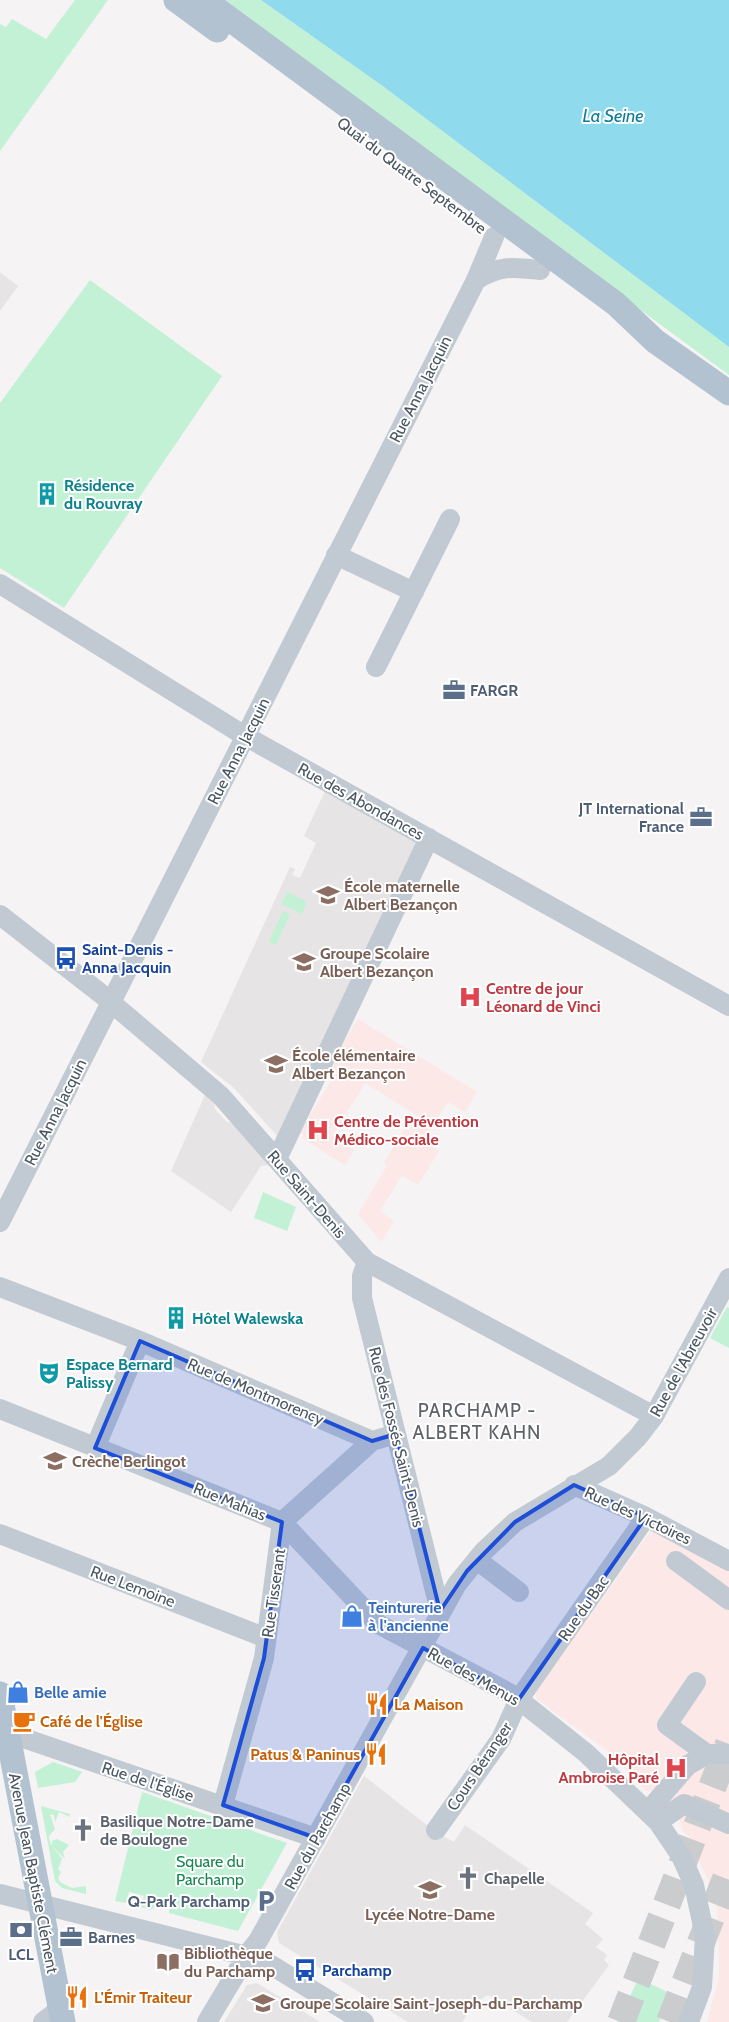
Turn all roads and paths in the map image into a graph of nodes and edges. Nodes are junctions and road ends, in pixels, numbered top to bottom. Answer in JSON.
{"nodes":[{"id":1,"x":176,"y":0,"type":"edge"},
{"id":2,"x":204,"y":0,"type":"edge"},
{"id":3,"x":494,"y":237,"type":"junction"},
{"id":4,"x":540,"y":270,"type":"junction"},
{"id":5,"x":476,"y":280,"type":"junction"},
{"id":6,"x":655,"y":341,"type":"junction"},
{"id":7,"x":729,"y":393,"type":"edge"},
{"id":8,"x":450,"y":519,"type":"dead end"},
{"id":9,"x":336,"y":555,"type":"junction"},
{"id":10,"x":0,"y":584,"type":"edge"},
{"id":11,"x":414,"y":592,"type":"junction"},
{"id":12,"x":376,"y":667,"type":"dead end"},
{"id":13,"x":245,"y":736,"type":"junction"},
{"id":14,"x":428,"y":838,"type":"junction"},
{"id":15,"x":0,"y":915,"type":"edge"},
{"id":16,"x":110,"y":1002,"type":"junction"},
{"id":17,"x":729,"y":1006,"type":"edge"},
{"id":18,"x":277,"y":1159,"type":"junction"},
{"id":19,"x":0,"y":1222,"type":"edge"},
{"id":20,"x":367,"y":1262,"type":"junction"},
{"id":21,"x":729,"y":1278,"type":"edge"},
{"id":22,"x":0,"y":1287,"type":"edge"},
{"id":23,"x":140,"y":1341,"type":"junction"},
{"id":24,"x":0,"y":1409,"type":"edge"},
{"id":25,"x":654,"y":1416,"type":"junction"},
{"id":26,"x":396,"y":1434,"type":"junction"},
{"id":27,"x":372,"y":1440,"type":"junction"},
{"id":28,"x":96,"y":1448,"type":"junction"},
{"id":29,"x":574,"y":1485,"type":"junction"},
{"id":30,"x":646,"y":1517,"type":"junction"},
{"id":31,"x":282,"y":1522,"type":"junction"},
{"id":32,"x":0,"y":1534,"type":"edge"},
{"id":33,"x":477,"y":1560,"type":"junction"},
{"id":34,"x":676,"y":1561,"type":"dead end"},
{"id":35,"x":729,"y":1561,"type":"edge"},
{"id":36,"x":519,"y":1592,"type":"dead end"},
{"id":37,"x":729,"y":1600,"type":"edge"},
{"id":38,"x":440,"y":1611,"type":"junction"},
{"id":39,"x":266,"y":1638,"type":"junction"},
{"id":40,"x":423,"y":1648,"type":"junction"},
{"id":41,"x":696,"y":1682,"type":"dead end"},
{"id":42,"x":0,"y":1694,"type":"edge"},
{"id":43,"x":519,"y":1700,"type":"junction"},
{"id":44,"x":4,"y":1732,"type":"edge"},
{"id":45,"x":707,"y":1754,"type":"junction"},
{"id":46,"x":729,"y":1754,"type":"edge"},
{"id":47,"x":674,"y":1781,"type":"junction"},
{"id":48,"x":684,"y":1804,"type":"junction"},
{"id":49,"x":223,"y":1805,"type":"junction"},
{"id":50,"x":653,"y":1816,"type":"junction"},
{"id":51,"x":729,"y":1824,"type":"edge"},
{"id":52,"x":436,"y":1830,"type":"dead end"},
{"id":53,"x":316,"y":1838,"type":"junction"},
{"id":54,"x":0,"y":1894,"type":"edge"},
{"id":55,"x":40,"y":1903,"type":"junction"},
{"id":56,"x":247,"y":1955,"type":"junction"},
{"id":57,"x":55,"y":2018,"type":"edge"},
{"id":58,"x":207,"y":2022,"type":"edge"},
{"id":59,"x":364,"y":2022,"type":"edge"},
{"id":60,"x":689,"y":2022,"type":"edge"}],
"edges":[{"from":1,"to":3,"type":"main road","name":"Quai du Quatre Septembre"},
{"from":2,"to":6,"type":"main road","name":"Quai du Quatre Septembre"},
{"from":3,"to":4,"type":"main road","name":"Quai du Quatre Septembre"},
{"from":3,"to":5,"type":"street","name":"Rue Anna Jacquin"},
{"from":4,"to":5,"type":"street"},
{"from":4,"to":6,"type":"main road","name":"Quai du Quatre Septembre"},
{"from":5,"to":9,"type":"street","name":"Rue Anna Jacquin"},
{"from":6,"to":7,"type":"main road","name":"Quai du Quatre Septembre"},
{"from":8,"to":11,"type":"street"},
{"from":9,"to":11,"type":"street"},
{"from":9,"to":13,"type":"street","name":"Rue Anna Jacquin"},
{"from":10,"to":13,"type":"street","name":"Rue des Abondances"},
{"from":11,"to":12,"type":"street"},
{"from":13,"to":14,"type":"street","name":"Rue des Abondances"},
{"from":13,"to":16,"type":"street","name":"Rue Anna Jacquin"},
{"from":14,"to":17,"type":"street","name":"Rue des Abondances"},
{"from":14,"to":18,"type":"street"},
{"from":15,"to":16,"type":"street","name":"Rue Saint-Denis"},
{"from":16,"to":18,"type":"street","name":"Rue Saint-Denis"},
{"from":16,"to":19,"type":"street","name":"Rue Anna Jacquin"},
{"from":18,"to":20,"type":"street","name":"Rue Saint-Denis"},
{"from":20,"to":25,"type":"street","name":"Rue Saint-Denis"},
{"from":20,"to":26,"type":"street","name":"Rue des Fossés Saint-Denis"},
{"from":21,"to":25,"type":"street","name":"Rue de l'Abreuvoir"},
{"from":22,"to":23,"type":"street","name":"Rue de Montmorency"},
{"from":23,"to":27,"type":"street","name":"Rue de Montmorency"},
{"from":23,"to":28,"type":"street"},
{"from":24,"to":28,"type":"street","name":"Rue Mahias"},
{"from":25,"to":29,"type":"street","name":"Rue de l'Abreuvoir"},
{"from":26,"to":27,"type":"street"},
{"from":26,"to":38,"type":"street","name":"Rue des Fossés Saint-Denis"},
{"from":27,"to":31,"type":"street"},
{"from":28,"to":31,"type":"street","name":"Rue Mahias"},
{"from":29,"to":30,"type":"street","name":"Rue des Victoires"},
{"from":29,"to":33,"type":"street","name":"Rue de l'Abreuvoir"},
{"from":30,"to":35,"type":"street","name":"Rue des Victoires"},
{"from":30,"to":43,"type":"street","name":"Rue du Bac"},
{"from":31,"to":39,"type":"street","name":"Rue Tisserant"},
{"from":31,"to":40,"type":"street","name":"Rue Mahias"},
{"from":32,"to":39,"type":"street","name":"Rue Lemoine"},
{"from":33,"to":36,"type":"street"},
{"from":33,"to":38,"type":"street","name":"Rue de l'Abreuvoir"},
{"from":34,"to":37,"type":"street"},
{"from":38,"to":40,"type":"street","name":"Rue de l'Abreuvoir"},
{"from":39,"to":49,"type":"street","name":"Rue Tisserant"},
{"from":40,"to":43,"type":"street","name":"Rue des Menus"},
{"from":40,"to":53,"type":"street","name":"Rue du Parchamp"},
{"from":41,"to":45,"type":"street"},
{"from":42,"to":44,"type":"main road","name":"Avenue Jean Baptiste Clément"},
{"from":43,"to":50,"type":"street","name":"Rue des Menus"},
{"from":43,"to":52,"type":"street","name":"Cours Béranger"},
{"from":44,"to":49,"type":"street","name":"Rue de l'Église"},
{"from":44,"to":55,"type":"main road","name":"Avenue Jean Baptiste Clément"},
{"from":45,"to":46,"type":"street"},
{"from":45,"to":47,"type":"street"},
{"from":47,"to":48,"type":"street"},
{"from":47,"to":50,"type":"street"},
{"from":48,"to":50,"type":"street"},
{"from":48,"to":51,"type":"street"},
{"from":49,"to":53,"type":"street","name":"Rue de l'Église"},
{"from":50,"to":60,"type":"street","name":"Rue des Menus"},
{"from":53,"to":56,"type":"street","name":"Rue du Parchamp"},
{"from":54,"to":55,"type":"street"},
{"from":55,"to":56,"type":"street"},
{"from":55,"to":57,"type":"main road","name":"Avenue Jean Baptiste Clément"},
{"from":56,"to":58,"type":"street","name":"Rue du Parchamp"},
{"from":56,"to":59,"type":"street"}]}
